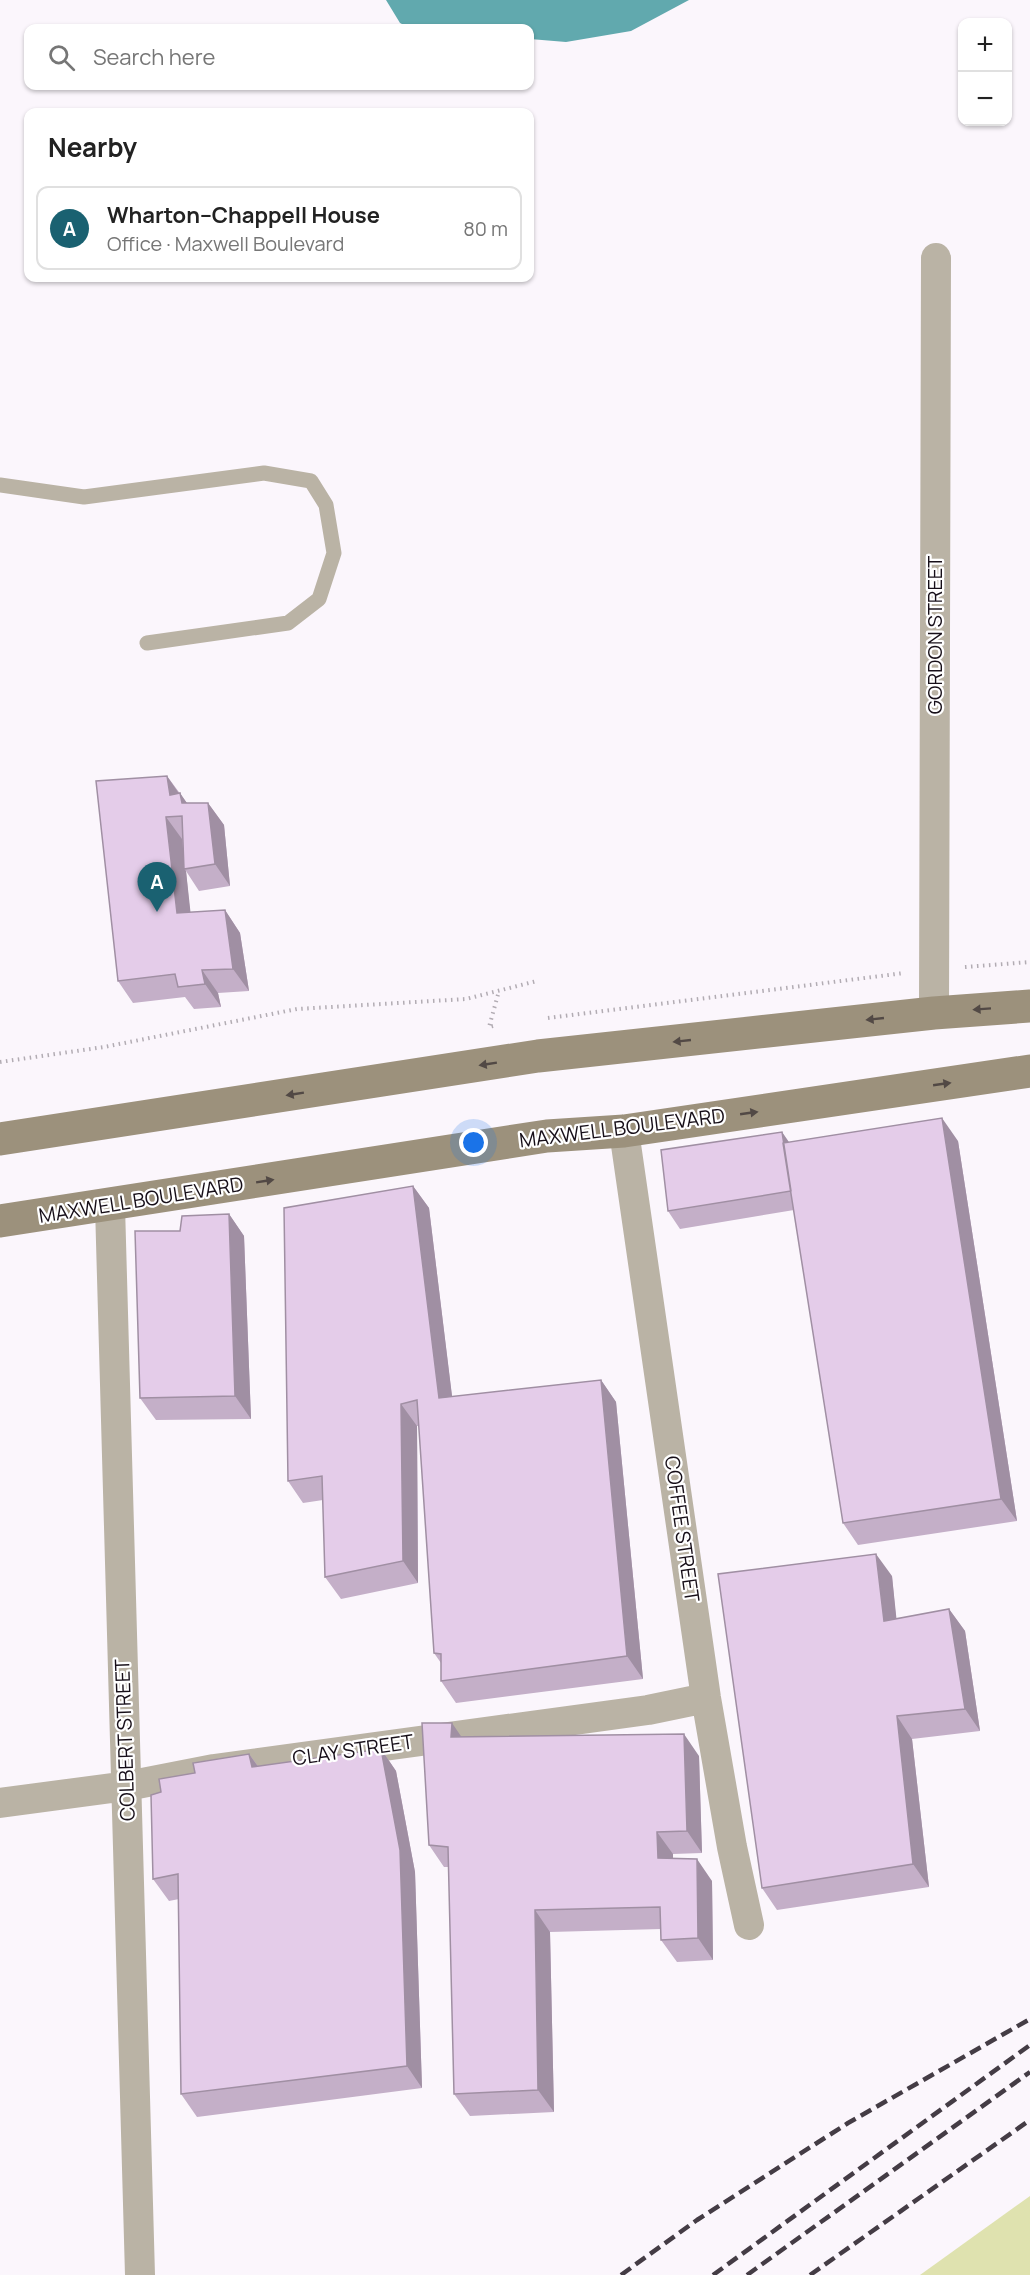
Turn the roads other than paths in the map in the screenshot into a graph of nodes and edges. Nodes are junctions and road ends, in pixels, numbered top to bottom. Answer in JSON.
{"nodes":[{"id":1,"x":936,"y":258,"type":"dead end"},
{"id":2,"x":0,"y":485,"type":"edge"},
{"id":3,"x":147,"y":643,"type":"dead end"},
{"id":4,"x":1030,"y":1006,"type":"edge"},
{"id":5,"x":934,"y":1013,"type":"junction"},
{"id":6,"x":1030,"y":1071,"type":"edge"},
{"id":7,"x":624,"y":1131,"type":"junction"},
{"id":8,"x":0,"y":1139,"type":"edge"},
{"id":9,"x":110,"y":1206,"type":"junction"},
{"id":10,"x":0,"y":1221,"type":"edge"},
{"id":11,"x":706,"y":1698,"type":"junction"},
{"id":12,"x":127,"y":1786,"type":"junction"},
{"id":13,"x":0,"y":1803,"type":"edge"},
{"id":14,"x":749,"y":1924,"type":"dead end"},
{"id":15,"x":140,"y":2275,"type":"edge"}],
"edges":[{"from":1,"to":5,"type":"street","name":"GORDON STREET"},
{"from":2,"to":3,"type":"lane"},
{"from":4,"to":5,"type":"main road","one_way":true},
{"from":5,"to":8,"type":"main road","one_way":true},
{"from":7,"to":6,"type":"main road","name":"MAXWELL BOULEVARD","one_way":true},
{"from":9,"to":7,"type":"main road","name":"MAXWELL BOULEVARD","one_way":true},
{"from":7,"to":11,"type":"street","name":"COFFEE STREET"},
{"from":9,"to":10,"type":"main road","name":"MAXWELL BOULEVARD"},
{"from":9,"to":12,"type":"street","name":"COLBERT STREET"},
{"from":11,"to":12,"type":"street","name":"CLAY STREET"},
{"from":11,"to":14,"type":"street","name":"COFFEE STREET"},
{"from":12,"to":13,"type":"street","name":"CLAY STREET"},
{"from":12,"to":15,"type":"street","name":"COLBERT STREET"}]}
